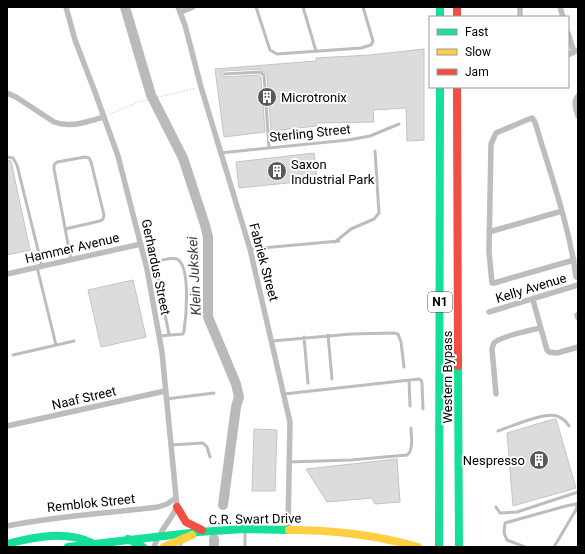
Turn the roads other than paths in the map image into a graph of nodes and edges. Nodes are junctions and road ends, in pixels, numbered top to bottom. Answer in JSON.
{"nodes":[{"id":1,"x":66,"y":7,"type":"edge"},
{"id":2,"x":193,"y":7,"type":"edge"},
{"id":3,"x":256,"y":7,"type":"edge"},
{"id":4,"x":303,"y":7,"type":"edge"},
{"id":5,"x":363,"y":7,"type":"edge"},
{"id":6,"x":180,"y":9,"type":"edge"},
{"id":7,"x":569,"y":37,"type":"edge"},
{"id":8,"x":316,"y":51,"type":"junction"},
{"id":9,"x":573,"y":52,"type":"edge"},
{"id":10,"x":224,"y":74,"type":"dead end"},
{"id":11,"x":440,"y":88,"type":"edge"},
{"id":12,"x":457,"y":88,"type":"edge"},
{"id":13,"x":7,"y":93,"type":"edge"},
{"id":14,"x":578,"y":96,"type":"edge"},
{"id":15,"x":578,"y":116,"type":"edge"},
{"id":16,"x":104,"y":117,"type":"junction"},
{"id":17,"x":399,"y":124,"type":"dead end"},
{"id":18,"x":270,"y":148,"type":"junction"},
{"id":19,"x":375,"y":151,"type":"dead end"},
{"id":20,"x":220,"y":153,"type":"junction"},
{"id":21,"x":7,"y":157,"type":"edge"},
{"id":22,"x":562,"y":211,"type":"junction"},
{"id":23,"x":65,"y":229,"type":"junction"},
{"id":24,"x":489,"y":232,"type":"junction"},
{"id":25,"x":339,"y":241,"type":"dead end"},
{"id":26,"x":335,"y":242,"type":"junction"},
{"id":27,"x":141,"y":244,"type":"junction"},
{"id":28,"x":250,"y":249,"type":"junction"},
{"id":29,"x":71,"y":260,"type":"junction"},
{"id":30,"x":574,"y":260,"type":"junction"},
{"id":31,"x":40,"y":267,"type":"junction"},
{"id":32,"x":7,"y":274,"type":"edge"},
{"id":33,"x":577,"y":282,"type":"edge"},
{"id":34,"x":533,"y":300,"type":"junction"},
{"id":35,"x":490,"y":312,"type":"dead end"},
{"id":36,"x":540,"y":328,"type":"junction"},
{"id":37,"x":328,"y":335,"type":"junction"},
{"id":38,"x":159,"y":336,"type":"junction"},
{"id":39,"x":169,"y":336,"type":"junction"},
{"id":40,"x":304,"y":337,"type":"junction"},
{"id":41,"x":74,"y":341,"type":"dead end"},
{"id":42,"x":272,"y":341,"type":"junction"},
{"id":43,"x":56,"y":345,"type":"junction"},
{"id":44,"x":578,"y":347,"type":"edge"},
{"id":45,"x":13,"y":355,"type":"dead end"},
{"id":46,"x":404,"y":367,"type":"dead end"},
{"id":47,"x":332,"y":379,"type":"dead end"},
{"id":48,"x":409,"y":380,"type":"junction"},
{"id":49,"x":308,"y":383,"type":"dead end"},
{"id":50,"x":165,"y":391,"type":"junction"},
{"id":51,"x":214,"y":393,"type":"dead end"},
{"id":52,"x":284,"y":394,"type":"junction"},
{"id":53,"x":496,"y":394,"type":"dead end"},
{"id":54,"x":166,"y":399,"type":"junction"},
{"id":55,"x":410,"y":406,"type":"dead end"},
{"id":56,"x":423,"y":409,"type":"dead end"},
{"id":57,"x":7,"y":426,"type":"edge"},
{"id":58,"x":569,"y":426,"type":"dead end"},
{"id":59,"x":411,"y":428,"type":"dead end"},
{"id":60,"x":498,"y":430,"type":"dead end"},
{"id":61,"x":171,"y":445,"type":"junction"},
{"id":62,"x":210,"y":457,"type":"dead end"},
{"id":63,"x":290,"y":462,"type":"junction"},
{"id":64,"x":578,"y":492,"type":"edge"},
{"id":65,"x":176,"y":498,"type":"junction"},
{"id":66,"x":577,"y":505,"type":"edge"},
{"id":67,"x":178,"y":507,"type":"junction"},
{"id":68,"x":496,"y":507,"type":"dead end"},
{"id":69,"x":578,"y":512,"type":"edge"},
{"id":70,"x":7,"y":526,"type":"edge"},
{"id":71,"x":246,"y":529,"type":"junction"},
{"id":72,"x":288,"y":529,"type":"junction"},
{"id":73,"x":202,"y":532,"type":"junction"},
{"id":74,"x":158,"y":536,"type":"junction"},
{"id":75,"x":128,"y":539,"type":"junction"},
{"id":76,"x":92,"y":543,"type":"junction"},
{"id":77,"x":181,"y":543,"type":"edge"},
{"id":78,"x":7,"y":544,"type":"edge"},
{"id":79,"x":68,"y":547,"type":"edge"},
{"id":80,"x":144,"y":547,"type":"edge"},
{"id":81,"x":154,"y":547,"type":"edge"},
{"id":82,"x":164,"y":547,"type":"edge"},
{"id":83,"x":245,"y":547,"type":"edge"},
{"id":84,"x":418,"y":547,"type":"edge"},
{"id":85,"x":439,"y":547,"type":"edge"},
{"id":86,"x":459,"y":547,"type":"edge"},
{"id":87,"x":525,"y":547,"type":"edge"},
{"id":88,"x":554,"y":547,"type":"edge"}],
"edges":[{"from":1,"to":16,"type":"street","name":"Gerhardus Street"},
{"from":2,"to":6,"type":"street"},
{"from":3,"to":8,"type":"lane"},
{"from":4,"to":8,"type":"lane"},
{"from":5,"to":8,"type":"lane"},
{"from":6,"to":20,"type":"street","name":"Fabriek Street"},
{"from":7,"to":9,"type":"street"},
{"from":10,"to":18,"type":"lane"},
{"from":11,"to":85,"type":"main road","name":"Western Bypass","number":"N1"},
{"from":12,"to":86,"type":"main road","name":"Western Bypass","number":"N1"},
{"from":13,"to":16,"type":"street"},
{"from":14,"to":15,"type":"street"},
{"from":16,"to":27,"type":"street","name":"Gerhardus Street"},
{"from":17,"to":18,"type":"lane","name":"Sterling Street"},
{"from":18,"to":20,"type":"lane","name":"Sterling Street"},
{"from":19,"to":26,"type":"lane"},
{"from":20,"to":28,"type":"street","name":"Fabriek Street"},
{"from":21,"to":31,"type":"lane"},
{"from":22,"to":24,"type":"street"},
{"from":22,"to":24,"type":"street"},
{"from":22,"to":30,"type":"street"},
{"from":23,"to":23,"type":"lane"},
{"from":23,"to":29,"type":"lane"},
{"from":24,"to":30,"type":"street"},
{"from":25,"to":26,"type":"lane"},
{"from":26,"to":28,"type":"lane"},
{"from":27,"to":29,"type":"street","name":"Hammer Avenue"},
{"from":27,"to":38,"type":"street","name":"Gerhardus Street"},
{"from":28,"to":42,"type":"street","name":"Fabriek Street"},
{"from":29,"to":31,"type":"street","name":"Hammer Avenue"},
{"from":30,"to":33,"type":"street"},
{"from":31,"to":32,"type":"street","name":"Hammer Avenue"},
{"from":31,"to":43,"type":"lane"},
{"from":33,"to":34,"type":"street","name":"Kelly Avenue"},
{"from":34,"to":35,"type":"street","name":"Kelly Avenue"},
{"from":34,"to":36,"type":"street"},
{"from":36,"to":44,"type":"street"},
{"from":36,"to":53,"type":"street"},
{"from":37,"to":40,"type":"lane"},
{"from":37,"to":46,"type":"lane"},
{"from":37,"to":47,"type":"lane"},
{"from":38,"to":39,"type":"lane"},
{"from":38,"to":50,"type":"street","name":"Gerhardus Street"},
{"from":39,"to":39,"type":"lane"},
{"from":40,"to":42,"type":"lane"},
{"from":40,"to":49,"type":"lane"},
{"from":41,"to":43,"type":"lane"},
{"from":42,"to":52,"type":"street","name":"Fabriek Street"},
{"from":43,"to":45,"type":"lane"},
{"from":48,"to":52,"type":"lane"},
{"from":48,"to":55,"type":"lane"},
{"from":48,"to":56,"type":"lane"},
{"from":50,"to":54,"type":"street","name":"Gerhardus Street"},
{"from":50,"to":57,"type":"street","name":"Naaf Street"},
{"from":51,"to":54,"type":"lane"},
{"from":52,"to":63,"type":"street","name":"Fabriek Street"},
{"from":54,"to":61,"type":"street","name":"Gerhardus Street"},
{"from":58,"to":60,"type":"lane"},
{"from":59,"to":63,"type":"lane"},
{"from":61,"to":62,"type":"lane"},
{"from":61,"to":65,"type":"street","name":"Gerhardus Street"},
{"from":63,"to":72,"type":"street","name":"Fabriek Street"},
{"from":64,"to":68,"type":"lane"},
{"from":65,"to":67,"type":"street","name":"Gerhardus Street"},
{"from":65,"to":70,"type":"street","name":"Remblok Street"},
{"from":66,"to":69,"type":"lane"},
{"from":66,"to":87,"type":"lane"},
{"from":66,"to":88,"type":"lane"},
{"from":67,"to":73,"type":"main road"},
{"from":67,"to":74,"type":"street"},
{"from":71,"to":72,"type":"main road","name":"C.R. Swart Drive"},
{"from":71,"to":73,"type":"main road","name":"C.R. Swart Drive"},
{"from":71,"to":83,"type":"lane"},
{"from":72,"to":84,"type":"main road","name":"C.R. Swart Drive"},
{"from":73,"to":74,"type":"main road","name":"C.R. Swart Drive"},
{"from":73,"to":77,"type":"main road"},
{"from":74,"to":75,"type":"main road","name":"C.R. Swart Drive"},
{"from":74,"to":81,"type":"street"},
{"from":75,"to":76,"type":"main road","name":"C.R. Swart Drive"},
{"from":75,"to":80,"type":"main road"},
{"from":76,"to":78,"type":"main road","name":"C.R. Swart Drive"},
{"from":76,"to":79,"type":"main road","name":"C.R. Swart Drive"},
{"from":77,"to":82,"type":"main road"}]}
